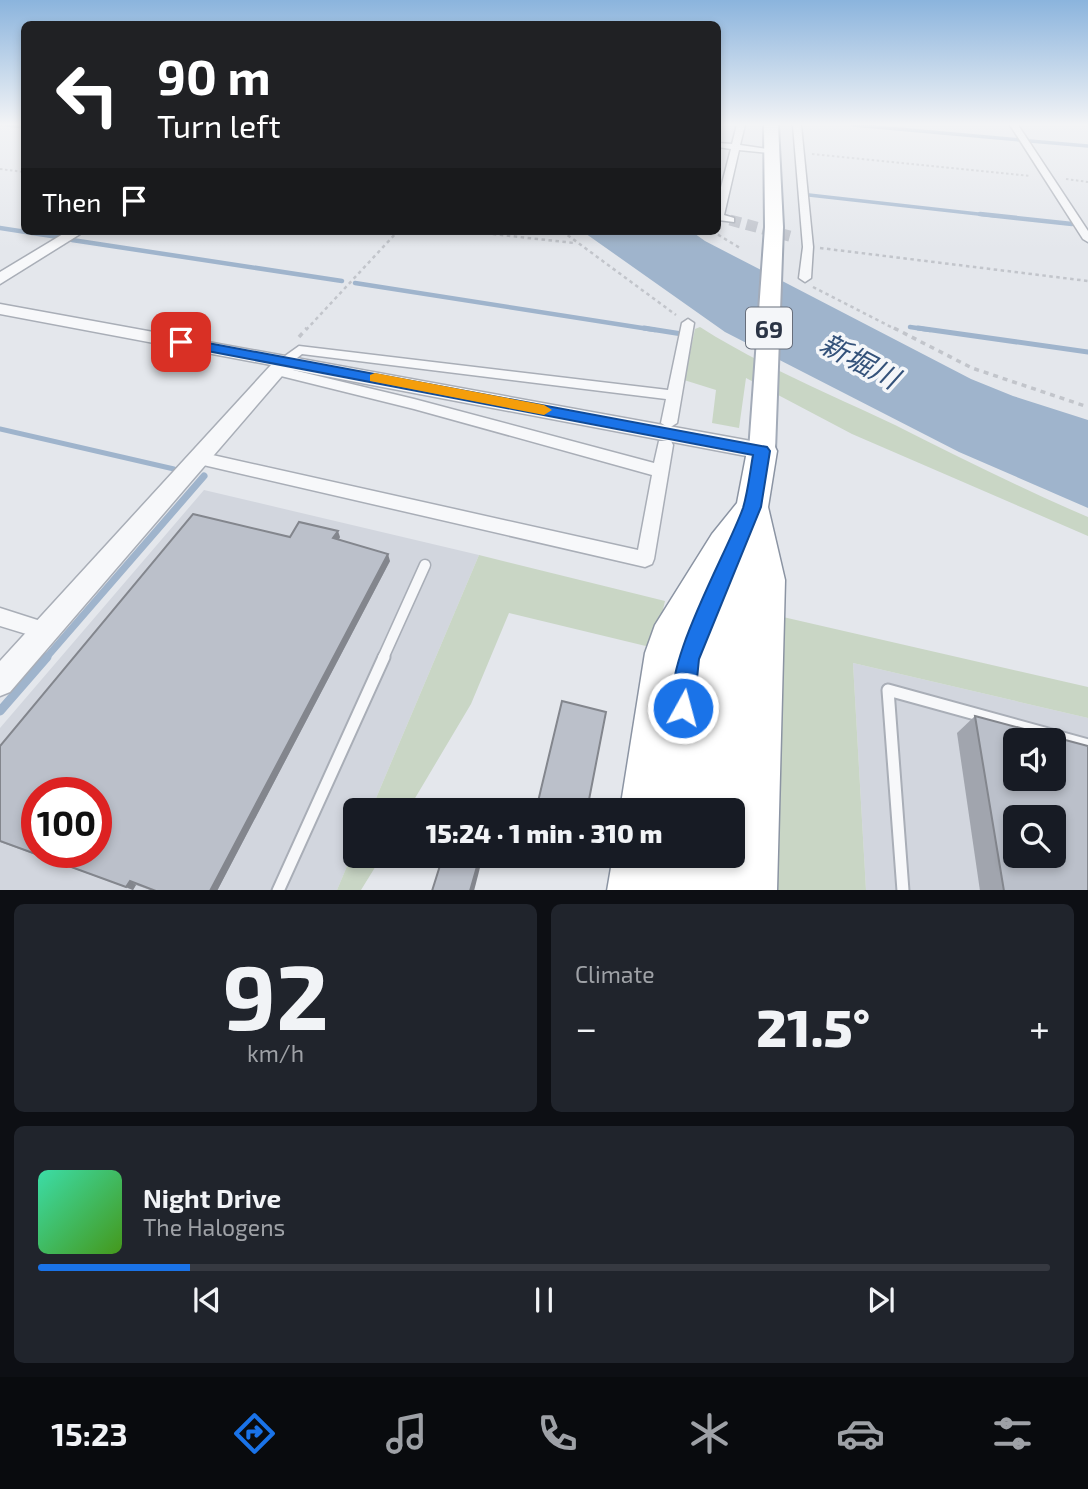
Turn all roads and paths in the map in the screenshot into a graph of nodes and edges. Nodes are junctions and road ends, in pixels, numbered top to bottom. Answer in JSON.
{"nodes":[{"id":1,"x":732,"y":167,"type":"edge"},
{"id":2,"x":771,"y":167,"type":"edge"},
{"id":3,"x":800,"y":167,"type":"edge"},
{"id":4,"x":934,"y":167,"type":"edge"},
{"id":5,"x":1041,"y":167,"type":"edge"},
{"id":6,"x":0,"y":169,"type":"edge"},
{"id":7,"x":21,"y":172,"type":"edge"},
{"id":8,"x":1049,"y":178,"type":"junction"},
{"id":9,"x":1088,"y":182,"type":"edge"},
{"id":10,"x":721,"y":206,"type":"edge"},
{"id":11,"x":721,"y":218,"type":"edge"},
{"id":12,"x":730,"y":220,"type":"tunnel mouth"},
{"id":13,"x":72,"y":235,"type":"edge"},
{"id":14,"x":394,"y":235,"type":"edge"},
{"id":15,"x":495,"y":235,"type":"edge"},
{"id":16,"x":566,"y":235,"type":"edge"},
{"id":17,"x":719,"y":235,"type":"edge"},
{"id":18,"x":793,"y":237,"type":"tunnel mouth"},
{"id":19,"x":1088,"y":239,"type":"edge"},
{"id":20,"x":575,"y":243,"type":"junction"},
{"id":21,"x":807,"y":244,"type":"junction"},
{"id":22,"x":740,"y":248,"type":"dead end"},
{"id":23,"x":772,"y":262,"type":"joint"},
{"id":24,"x":805,"y":278,"type":"joint"},
{"id":25,"x":0,"y":279,"type":"edge"},
{"id":26,"x":1088,"y":281,"type":"edge"},
{"id":27,"x":0,"y":309,"type":"edge"},
{"id":28,"x":688,"y":323,"type":"joint"},
{"id":29,"x":285,"y":361,"type":"junction"},
{"id":30,"x":673,"y":395,"type":"junction"},
{"id":31,"x":1088,"y":407,"type":"edge"},
{"id":32,"x":669,"y":423,"type":"dead end"},
{"id":33,"x":665,"y":445,"type":"dead end"},
{"id":34,"x":762,"y":451,"type":"junction"},
{"id":35,"x":199,"y":458,"type":"junction"},
{"id":36,"x":660,"y":471,"type":"junction"},
{"id":37,"x":752,"y":507,"type":"junction"},
{"id":38,"x":425,"y":565,"type":"dead end"},
{"id":39,"x":0,"y":617,"type":"edge"},
{"id":40,"x":46,"y":631,"type":"junction"},
{"id":41,"x":0,"y":682,"type":"edge"},
{"id":42,"x":1088,"y":744,"type":"edge"},
{"id":43,"x":645,"y":798,"type":"edge"},
{"id":44,"x":672,"y":798,"type":"edge"},
{"id":45,"x":698,"y":798,"type":"edge"},
{"id":46,"x":726,"y":798,"type":"edge"},
{"id":47,"x":635,"y":868,"type":"edge"},
{"id":48,"x":664,"y":868,"type":"edge"},
{"id":49,"x":691,"y":868,"type":"edge"},
{"id":50,"x":720,"y":868,"type":"edge"},
{"id":51,"x":278,"y":890,"type":"edge"},
{"id":52,"x":632,"y":890,"type":"edge"},
{"id":53,"x":661,"y":890,"type":"edge"},
{"id":54,"x":688,"y":890,"type":"edge"},
{"id":55,"x":719,"y":890,"type":"edge"},
{"id":56,"x":752,"y":890,"type":"edge"},
{"id":57,"x":903,"y":890,"type":"edge"}],
"edges":[{"from":1,"to":10,"type":"street"},
{"from":2,"to":23,"type":"main road","number":"69"},
{"from":3,"to":21,"type":"street"},
{"from":4,"to":8,"type":"path"},
{"from":5,"to":8,"type":"street"},
{"from":6,"to":7,"type":"path"},
{"from":8,"to":9,"type":"path"},
{"from":8,"to":19,"type":"street"},
{"from":11,"to":12,"type":"street"},
{"from":13,"to":25,"type":"street"},
{"from":14,"to":29,"type":"path"},
{"from":15,"to":20,"type":"path"},
{"from":16,"to":20,"type":"path"},
{"from":17,"to":22,"type":"path"},
{"from":18,"to":21,"type":"street"},
{"from":20,"to":28,"type":"path"},
{"from":21,"to":24,"type":"street"},
{"from":21,"to":26,"type":"path"},
{"from":23,"to":34,"type":"main road","number":"69"},
{"from":24,"to":31,"type":"path"},
{"from":27,"to":29,"type":"street"},
{"from":28,"to":30,"type":"street"},
{"from":29,"to":30,"type":"street"},
{"from":29,"to":34,"type":"street"},
{"from":29,"to":35,"type":"street"},
{"from":29,"to":36,"type":"street"},
{"from":30,"to":32,"type":"street"},
{"from":33,"to":36,"type":"street"},
{"from":34,"to":37,"type":"highway","number":"69"},
{"from":35,"to":36,"type":"street"},
{"from":35,"to":40,"type":"street"},
{"from":37,"to":43,"type":"highway"},
{"from":37,"to":44,"type":"highway"},
{"from":37,"to":45,"type":"highway"},
{"from":37,"to":46,"type":"highway"},
{"from":37,"to":56,"type":"highway"},
{"from":38,"to":51,"type":"lane"},
{"from":39,"to":40,"type":"street"},
{"from":40,"to":41,"type":"street"},
{"from":42,"to":57,"type":"lane"},
{"from":47,"to":52,"type":"highway"},
{"from":48,"to":53,"type":"highway"},
{"from":49,"to":54,"type":"highway"},
{"from":50,"to":55,"type":"highway"}]}
